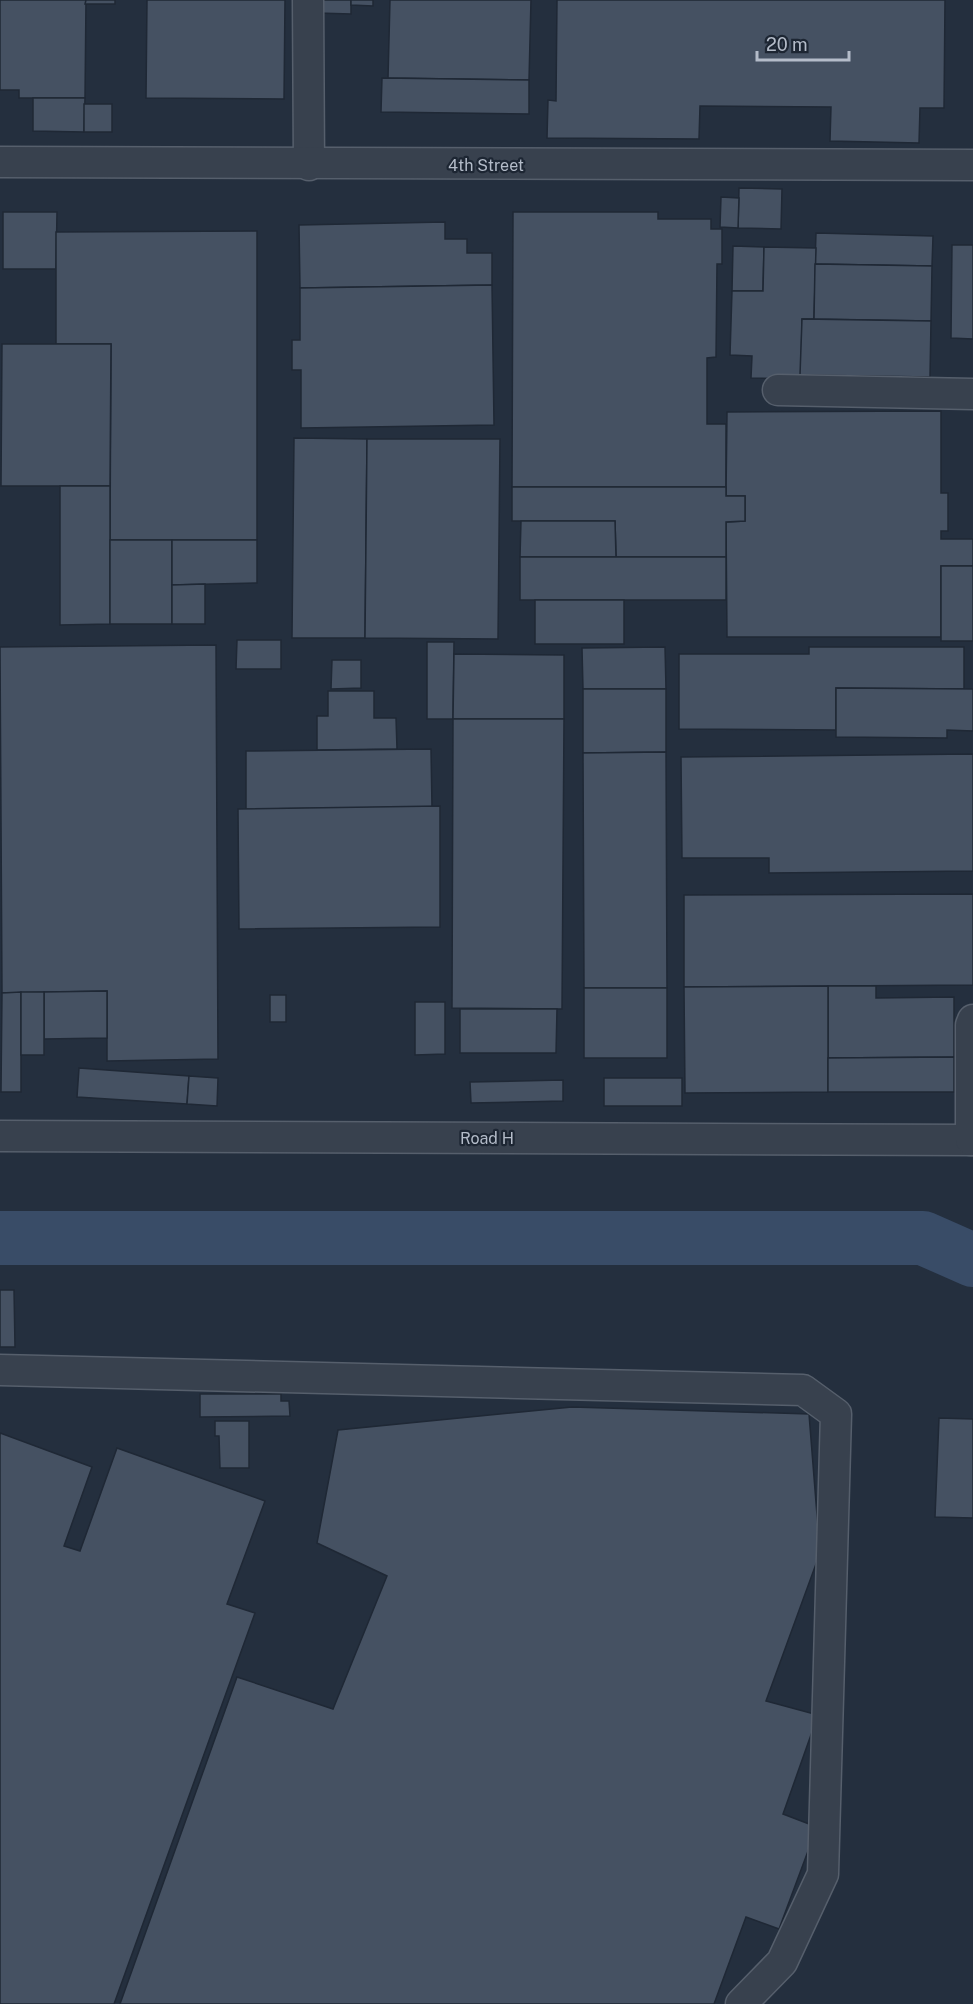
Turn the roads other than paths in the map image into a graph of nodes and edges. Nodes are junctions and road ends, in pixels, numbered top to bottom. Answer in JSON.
{"nodes":[{"id":1,"x":308,"y":0,"type":"edge"},
{"id":2,"x":0,"y":162,"type":"edge"},
{"id":3,"x":309,"y":165,"type":"junction"},
{"id":4,"x":973,"y":165,"type":"edge"},
{"id":5,"x":778,"y":390,"type":"dead end"},
{"id":6,"x":973,"y":394,"type":"edge"},
{"id":7,"x":973,"y":1020,"type":"edge"},
{"id":8,"x":0,"y":1136,"type":"edge"},
{"id":9,"x":972,"y":1140,"type":"edge"},
{"id":10,"x":0,"y":1370,"type":"edge"},
{"id":11,"x":741,"y":2004,"type":"edge"}],
"edges":[{"from":1,"to":3,"type":"street"},
{"from":2,"to":3,"type":"street","name":"4th Street"},
{"from":3,"to":4,"type":"street","name":"4th Street"},
{"from":5,"to":6,"type":"street"},
{"from":7,"to":9,"type":"street"},
{"from":8,"to":9,"type":"street","name":"Road H"},
{"from":10,"to":11,"type":"street"}]}
